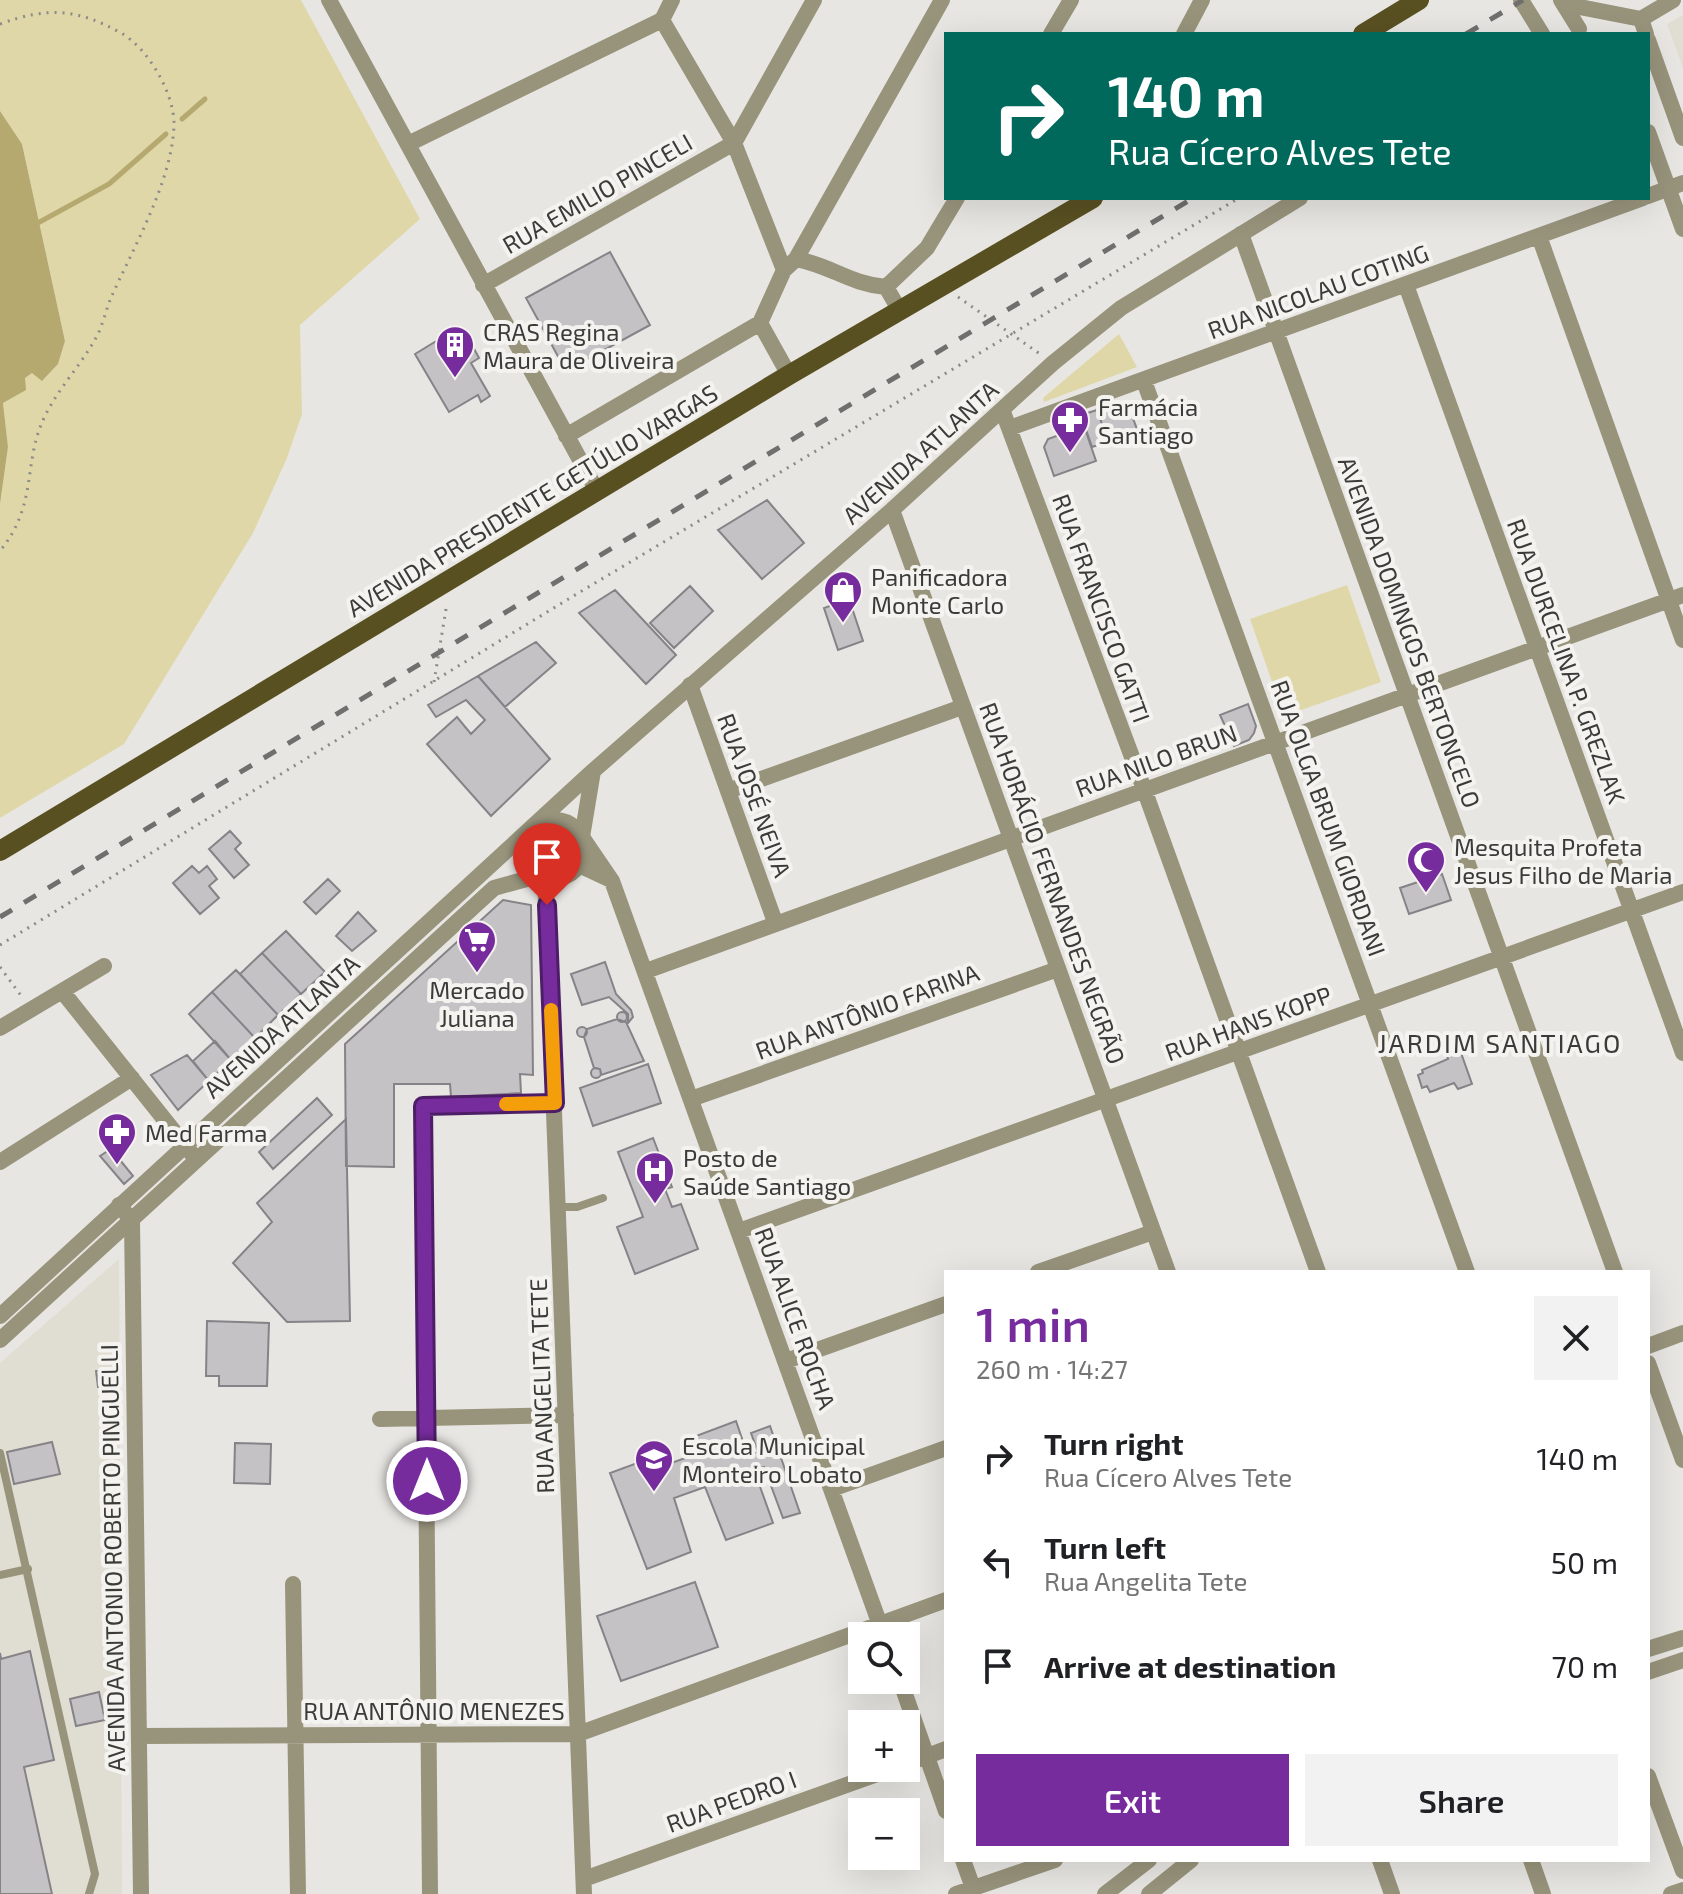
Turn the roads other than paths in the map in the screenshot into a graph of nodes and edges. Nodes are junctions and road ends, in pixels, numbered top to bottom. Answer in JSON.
{"nodes":[{"id":1,"x":329,"y":0,"type":"edge"},
{"id":2,"x":672,"y":0,"type":"edge"},
{"id":3,"x":814,"y":0,"type":"edge"},
{"id":4,"x":942,"y":0,"type":"edge"},
{"id":5,"x":1071,"y":0,"type":"edge"},
{"id":6,"x":1202,"y":0,"type":"edge"},
{"id":7,"x":1419,"y":0,"type":"edge"},
{"id":8,"x":1521,"y":0,"type":"edge"},
{"id":9,"x":1673,"y":0,"type":"edge"},
{"id":10,"x":1562,"y":2,"type":"edge"},
{"id":11,"x":662,"y":20,"type":"junction"},
{"id":12,"x":1643,"y":27,"type":"edge"},
{"id":13,"x":1052,"y":32,"type":"edge"},
{"id":14,"x":1185,"y":32,"type":"edge"},
{"id":15,"x":1366,"y":32,"type":"edge"},
{"id":16,"x":1541,"y":32,"type":"edge"},
{"id":17,"x":1580,"y":32,"type":"edge"},
{"id":18,"x":1650,"y":46,"type":"edge"},
{"id":19,"x":1650,"y":136,"type":"edge"},
{"id":20,"x":1683,"y":138,"type":"edge"},
{"id":21,"x":734,"y":143,"type":"junction"},
{"id":22,"x":408,"y":144,"type":"junction"},
{"id":23,"x":1676,"y":186,"type":"edge"},
{"id":24,"x":1650,"y":196,"type":"edge"},
{"id":25,"x":956,"y":200,"type":"edge"},
{"id":26,"x":1090,"y":200,"type":"edge"},
{"id":27,"x":1297,"y":200,"type":"edge"},
{"id":28,"x":1638,"y":200,"type":"edge"},
{"id":29,"x":1683,"y":229,"type":"edge"},
{"id":30,"x":1241,"y":234,"type":"junction"},
{"id":31,"x":1539,"y":236,"type":"junction"},
{"id":32,"x":790,"y":265,"type":"junction"},
{"id":33,"x":483,"y":285,"type":"junction"},
{"id":34,"x":1406,"y":285,"type":"junction"},
{"id":35,"x":886,"y":287,"type":"junction"},
{"id":36,"x":900,"y":311,"type":"junction"},
{"id":37,"x":760,"y":323,"type":"junction"},
{"id":38,"x":1276,"y":332,"type":"junction"},
{"id":39,"x":789,"y":375,"type":"junction"},
{"id":40,"x":1144,"y":381,"type":"junction"},
{"id":41,"x":1006,"y":420,"type":"junction"},
{"id":42,"x":566,"y":436,"type":"junction"},
{"id":43,"x":597,"y":491,"type":"junction"},
{"id":44,"x":892,"y":510,"type":"junction"},
{"id":45,"x":1676,"y":598,"type":"edge"},
{"id":46,"x":1683,"y":640,"type":"edge"},
{"id":47,"x":1537,"y":649,"type":"junction"},
{"id":48,"x":690,"y":685,"type":"junction"},
{"id":49,"x":1406,"y":696,"type":"junction"},
{"id":50,"x":962,"y":707,"type":"junction"},
{"id":51,"x":1277,"y":742,"type":"junction"},
{"id":52,"x":593,"y":771,"type":"junction"},
{"id":53,"x":1144,"y":789,"type":"junction"},
{"id":54,"x":728,"y":791,"type":"junction"},
{"id":55,"x":534,"y":828,"type":"junction"},
{"id":56,"x":582,"y":837,"type":"junction"},
{"id":57,"x":1010,"y":838,"type":"junction"},
{"id":58,"x":0,"y":851,"type":"edge"},
{"id":59,"x":579,"y":865,"type":"junction"},
{"id":60,"x":543,"y":876,"type":"junction"},
{"id":61,"x":612,"y":881,"type":"junction"},
{"id":62,"x":1683,"y":892,"type":"edge"},
{"id":63,"x":1632,"y":911,"type":"junction"},
{"id":64,"x":775,"y":922,"type":"junction"},
{"id":65,"x":1503,"y":956,"type":"junction"},
{"id":66,"x":104,"y":966,"type":"dead end"},
{"id":67,"x":1058,"y":969,"type":"junction"},
{"id":68,"x":646,"y":971,"type":"junction"},
{"id":69,"x":62,"y":991,"type":"junction"},
{"id":70,"x":1370,"y":1003,"type":"junction"},
{"id":71,"x":0,"y":1028,"type":"edge"},
{"id":72,"x":1239,"y":1051,"type":"junction"},
{"id":73,"x":1683,"y":1053,"type":"edge"},
{"id":74,"x":285,"y":1065,"type":"junction"},
{"id":75,"x":132,"y":1078,"type":"junction"},
{"id":76,"x":691,"y":1099,"type":"junction"},
{"id":77,"x":1107,"y":1100,"type":"junction"},
{"id":78,"x":555,"y":1103,"type":"junction"},
{"id":79,"x":191,"y":1153,"type":"junction"},
{"id":80,"x":0,"y":1162,"type":"edge"},
{"id":81,"x":603,"y":1198,"type":"dead end"},
{"id":82,"x":119,"y":1205,"type":"junction"},
{"id":83,"x":558,"y":1207,"type":"junction"},
{"id":84,"x":132,"y":1221,"type":"junction"},
{"id":85,"x":739,"y":1231,"type":"junction"},
{"id":86,"x":1153,"y":1232,"type":"junction"},
{"id":87,"x":1044,"y":1270,"type":"edge"},
{"id":88,"x":1167,"y":1270,"type":"edge"},
{"id":89,"x":1317,"y":1270,"type":"edge"},
{"id":90,"x":1466,"y":1270,"type":"edge"},
{"id":91,"x":1614,"y":1270,"type":"edge"},
{"id":92,"x":944,"y":1305,"type":"edge"},
{"id":93,"x":0,"y":1316,"type":"edge"},
{"id":94,"x":1683,"y":1333,"type":"edge"},
{"id":95,"x":0,"y":1340,"type":"edge"},
{"id":96,"x":1650,"y":1345,"type":"edge"},
{"id":97,"x":786,"y":1361,"type":"junction"},
{"id":98,"x":1650,"y":1369,"type":"edge"},
{"id":99,"x":566,"y":1415,"type":"junction"},
{"id":100,"x":427,"y":1418,"type":"junction"},
{"id":101,"x":380,"y":1419,"type":"dead end"},
{"id":102,"x":944,"y":1449,"type":"edge"},
{"id":103,"x":0,"y":1453,"type":"edge"},
{"id":104,"x":1683,"y":1460,"type":"edge"},
{"id":105,"x":832,"y":1489,"type":"junction"},
{"id":106,"x":28,"y":1569,"type":"junction"},
{"id":107,"x":0,"y":1575,"type":"edge"},
{"id":108,"x":293,"y":1584,"type":"dead end"},
{"id":109,"x":944,"y":1601,"type":"edge"},
{"id":110,"x":879,"y":1622,"type":"edge"},
{"id":111,"x":899,"y":1622,"type":"edge"},
{"id":112,"x":1676,"y":1640,"type":"edge"},
{"id":113,"x":848,"y":1642,"type":"edge"},
{"id":114,"x":1650,"y":1648,"type":"edge"},
{"id":115,"x":1680,"y":1661,"type":"edge"},
{"id":116,"x":1650,"y":1671,"type":"edge"},
{"id":117,"x":905,"y":1694,"type":"edge"},
{"id":118,"x":427,"y":1732,"type":"junction"},
{"id":119,"x":295,"y":1733,"type":"junction"},
{"id":120,"x":578,"y":1734,"type":"junction"},
{"id":121,"x":139,"y":1736,"type":"junction"},
{"id":122,"x":944,"y":1750,"type":"edge"},
{"id":123,"x":927,"y":1756,"type":"junction"},
{"id":124,"x":920,"y":1759,"type":"edge"},
{"id":125,"x":1650,"y":1781,"type":"edge"},
{"id":126,"x":858,"y":1782,"type":"edge"},
{"id":127,"x":944,"y":1805,"type":"edge"},
{"id":128,"x":964,"y":1862,"type":"edge"},
{"id":129,"x":1049,"y":1862,"type":"edge"},
{"id":130,"x":1146,"y":1862,"type":"edge"},
{"id":131,"x":1189,"y":1862,"type":"edge"},
{"id":132,"x":1381,"y":1862,"type":"edge"},
{"id":133,"x":1532,"y":1862,"type":"edge"},
{"id":134,"x":1683,"y":1871,"type":"edge"},
{"id":135,"x":584,"y":1887,"type":"edge"},
{"id":136,"x":973,"y":1888,"type":"junction"},
{"id":137,"x":1683,"y":1890,"type":"edge"},
{"id":138,"x":89,"y":1894,"type":"edge"},
{"id":139,"x":141,"y":1894,"type":"edge"},
{"id":140,"x":298,"y":1894,"type":"edge"},
{"id":141,"x":430,"y":1894,"type":"edge"},
{"id":142,"x":956,"y":1894,"type":"edge"},
{"id":143,"x":1105,"y":1894,"type":"edge"},
{"id":144,"x":1149,"y":1894,"type":"edge"},
{"id":145,"x":1392,"y":1894,"type":"edge"},
{"id":146,"x":1543,"y":1894,"type":"edge"},
{"id":147,"x":1671,"y":1894,"type":"edge"}],
"edges":[{"from":1,"to":22,"type":"street"},
{"from":2,"to":11,"type":"street"},
{"from":3,"to":21,"type":"street"},
{"from":4,"to":32,"type":"street"},
{"from":5,"to":13,"type":"street"},
{"from":6,"to":14,"type":"street"},
{"from":7,"to":15,"type":"main road"},
{"from":8,"to":16,"type":"street"},
{"from":9,"to":12,"type":"street"},
{"from":10,"to":12,"type":"street"},
{"from":10,"to":17,"type":"street"},
{"from":11,"to":21,"type":"street"},
{"from":11,"to":22,"type":"street"},
{"from":18,"to":20,"type":"street"},
{"from":19,"to":23,"type":"street"},
{"from":21,"to":32,"type":"street"},
{"from":21,"to":33,"type":"street","name":"RUA EMILIO PINCELI"},
{"from":22,"to":33,"type":"street"},
{"from":23,"to":24,"type":"street","name":"RUA NICOLAU COTING"},
{"from":23,"to":29,"type":"street"},
{"from":25,"to":35,"type":"street"},
{"from":26,"to":36,"type":"main road","name":"AVENIDA PRESIDENTE GETÚLIO VARGAS"},
{"from":27,"to":30,"type":"street","name":"AVENIDA ATLANTA"},
{"from":28,"to":31,"type":"street","name":"RUA NICOLAU COTING"},
{"from":30,"to":38,"type":"street","name":"AVENIDA DOMINGOS BERTONCELO"},
{"from":30,"to":41,"type":"street","name":"AVENIDA ATLANTA"},
{"from":31,"to":34,"type":"street","name":"RUA NICOLAU COTING"},
{"from":31,"to":45,"type":"street"},
{"from":32,"to":35,"type":"street"},
{"from":32,"to":37,"type":"street"},
{"from":33,"to":42,"type":"street"},
{"from":34,"to":38,"type":"street","name":"RUA NICOLAU COTING"},
{"from":34,"to":47,"type":"street","name":"RUA DURCELINA P. GREZLAK"},
{"from":35,"to":36,"type":"street"},
{"from":36,"to":39,"type":"main road","name":"AVENIDA PRESIDENTE GETÚLIO VARGAS"},
{"from":37,"to":39,"type":"street"},
{"from":37,"to":42,"type":"street"},
{"from":38,"to":40,"type":"street","name":"RUA NICOLAU COTING"},
{"from":38,"to":49,"type":"street","name":"AVENIDA DOMINGOS BERTONCELO"},
{"from":39,"to":43,"type":"main road","name":"AVENIDA PRESIDENTE GETÚLIO VARGAS"},
{"from":40,"to":41,"type":"street","name":"RUA NICOLAU COTING"},
{"from":40,"to":51,"type":"street","name":"RUA OLGA BRUM GIORDANI"},
{"from":41,"to":44,"type":"street","name":"AVENIDA ATLANTA"},
{"from":41,"to":53,"type":"street","name":"RUA FRANCISCO GATTI"},
{"from":42,"to":43,"type":"street"},
{"from":43,"to":58,"type":"main road","name":"AVENIDA PRESIDENTE GETÚLIO VARGAS"},
{"from":44,"to":48,"type":"street","name":"AVENIDA ATLANTA"},
{"from":44,"to":50,"type":"street","name":"RUA HORÁCIO FERNANDES NEGRÃO"},
{"from":45,"to":46,"type":"street"},
{"from":45,"to":47,"type":"street","name":"RUA NILO BRUN"},
{"from":47,"to":49,"type":"street","name":"RUA NILO BRUN"},
{"from":47,"to":63,"type":"street","name":"RUA DURCELINA P. GREZLAK"},
{"from":48,"to":52,"type":"street","name":"AVENIDA ATLANTA"},
{"from":48,"to":54,"type":"street","name":"RUA JOSÉ NEIVA"},
{"from":49,"to":51,"type":"street","name":"RUA NILO BRUN"},
{"from":49,"to":65,"type":"street","name":"AVENIDA DOMINGOS BERTONCELO"},
{"from":50,"to":54,"type":"street"},
{"from":50,"to":57,"type":"street","name":"RUA HORÁCIO FERNANDES NEGRÃO"},
{"from":51,"to":53,"type":"street","name":"RUA NILO BRUN"},
{"from":51,"to":70,"type":"street","name":"RUA OLGA BRUM GIORDANI"},
{"from":52,"to":55,"type":"street","name":"AVENIDA ATLANTA"},
{"from":52,"to":56,"type":"street"},
{"from":53,"to":57,"type":"street","name":"RUA NILO BRUN"},
{"from":53,"to":72,"type":"street","name":"RUA FRANCISCO GATTI"},
{"from":54,"to":64,"type":"street","name":"RUA JOSÉ NEIVA"},
{"from":55,"to":56,"type":"street"},
{"from":55,"to":60,"type":"street"},
{"from":55,"to":74,"type":"street","name":"AVENIDA ATLANTA"},
{"from":56,"to":59,"type":"street"},
{"from":56,"to":61,"type":"street","name":"RUA ALICE ROCHA"},
{"from":57,"to":64,"type":"street","name":"RUA NILO BRUN"},
{"from":57,"to":67,"type":"street","name":"RUA HORÁCIO FERNANDES NEGRÃO"},
{"from":59,"to":60,"type":"street"},
{"from":59,"to":61,"type":"street"},
{"from":60,"to":74,"type":"street","name":"AVENIDA ATLANTA"},
{"from":60,"to":78,"type":"street","name":"RUA ANGELITA TETE"},
{"from":61,"to":68,"type":"street","name":"RUA ALICE ROCHA"},
{"from":62,"to":63,"type":"street","name":"RUA HANS KOPP"},
{"from":63,"to":65,"type":"street","name":"RUA HANS KOPP"},
{"from":63,"to":73,"type":"street","name":"RUA DURCELINA P. GREZLAK"},
{"from":64,"to":68,"type":"street","name":"RUA NILO BRUN"},
{"from":65,"to":70,"type":"street","name":"RUA HANS KOPP"},
{"from":65,"to":91,"type":"street","name":"AVENIDA DOMINGOS BERTONCELO"},
{"from":66,"to":69,"type":"street"},
{"from":67,"to":76,"type":"street","name":"RUA ANTÔNIO FARINA"},
{"from":67,"to":77,"type":"street","name":"RUA HORÁCIO FERNANDES NEGRÃO"},
{"from":68,"to":76,"type":"street","name":"RUA ALICE ROCHA"},
{"from":69,"to":71,"type":"street"},
{"from":69,"to":75,"type":"street"},
{"from":70,"to":72,"type":"street","name":"RUA HANS KOPP"},
{"from":70,"to":90,"type":"street","name":"RUA OLGA BRUM GIORDANI"},
{"from":72,"to":77,"type":"street","name":"RUA HANS KOPP"},
{"from":72,"to":89,"type":"street","name":"RUA FRANCISCO GATTI"},
{"from":74,"to":79,"type":"street","name":"AVENIDA ATLANTA"},
{"from":75,"to":79,"type":"street"},
{"from":75,"to":80,"type":"street"},
{"from":76,"to":85,"type":"street","name":"RUA ALICE ROCHA"},
{"from":77,"to":85,"type":"street","name":"RUA HANS KOPP"},
{"from":77,"to":86,"type":"street","name":"RUA HORÁCIO FERNANDES NEGRÃO"},
{"from":78,"to":83,"type":"street","name":"RUA ANGELITA TETE"},
{"from":78,"to":100,"type":"street"},
{"from":79,"to":82,"type":"street","name":"AVENIDA ATLANTA"},
{"from":79,"to":84,"type":"street","name":"AVENIDA ATLANTA"},
{"from":81,"to":83,"type":"lane"},
{"from":82,"to":84,"type":"street"},
{"from":82,"to":93,"type":"street","name":"AVENIDA ATLANTA"},
{"from":83,"to":99,"type":"street","name":"RUA ANGELITA TETE"},
{"from":84,"to":95,"type":"street","name":"AVENIDA ATLANTA"},
{"from":84,"to":121,"type":"street","name":"AVENIDA ANTONIO ROBERTO PINGUELLI"},
{"from":85,"to":97,"type":"street","name":"RUA ALICE ROCHA"},
{"from":86,"to":87,"type":"street"},
{"from":86,"to":88,"type":"street","name":"RUA HORÁCIO FERNANDES NEGRÃO"},
{"from":92,"to":97,"type":"street"},
{"from":94,"to":96,"type":"street"},
{"from":97,"to":105,"type":"street","name":"RUA ALICE ROCHA"},
{"from":98,"to":104,"type":"street"},
{"from":99,"to":100,"type":"street"},
{"from":99,"to":120,"type":"street","name":"RUA ANGELITA TETE"},
{"from":100,"to":101,"type":"street"},
{"from":100,"to":118,"type":"street"},
{"from":102,"to":105,"type":"street"},
{"from":103,"to":106,"type":"lane"},
{"from":105,"to":110,"type":"street","name":"RUA ALICE ROCHA"},
{"from":106,"to":107,"type":"lane"},
{"from":106,"to":138,"type":"lane"},
{"from":108,"to":119,"type":"street"},
{"from":109,"to":111,"type":"street","name":"RUA ANTÔNIO MENEZES"},
{"from":112,"to":114,"type":"street"},
{"from":112,"to":115,"type":"street"},
{"from":113,"to":120,"type":"street","name":"RUA ANTÔNIO MENEZES"},
{"from":115,"to":116,"type":"street"},
{"from":117,"to":123,"type":"street"},
{"from":118,"to":119,"type":"street","name":"RUA ANTÔNIO MENEZES"},
{"from":118,"to":120,"type":"street","name":"RUA ANTÔNIO MENEZES"},
{"from":118,"to":141,"type":"street"},
{"from":119,"to":121,"type":"street","name":"RUA ANTÔNIO MENEZES"},
{"from":119,"to":140,"type":"street"},
{"from":120,"to":135,"type":"street","name":"RUA ANGELITA TETE"},
{"from":121,"to":139,"type":"street","name":"AVENIDA ANTONIO ROBERTO PINGUELLI"},
{"from":122,"to":123,"type":"street"},
{"from":123,"to":124,"type":"street"},
{"from":123,"to":127,"type":"street"},
{"from":125,"to":134,"type":"street"},
{"from":126,"to":135,"type":"street","name":"RUA PEDRO I"},
{"from":128,"to":136,"type":"street"},
{"from":129,"to":136,"type":"street"},
{"from":130,"to":143,"type":"street"},
{"from":131,"to":144,"type":"street"},
{"from":132,"to":145,"type":"street"},
{"from":133,"to":146,"type":"street"},
{"from":136,"to":142,"type":"street"},
{"from":137,"to":147,"type":"street"}]}
